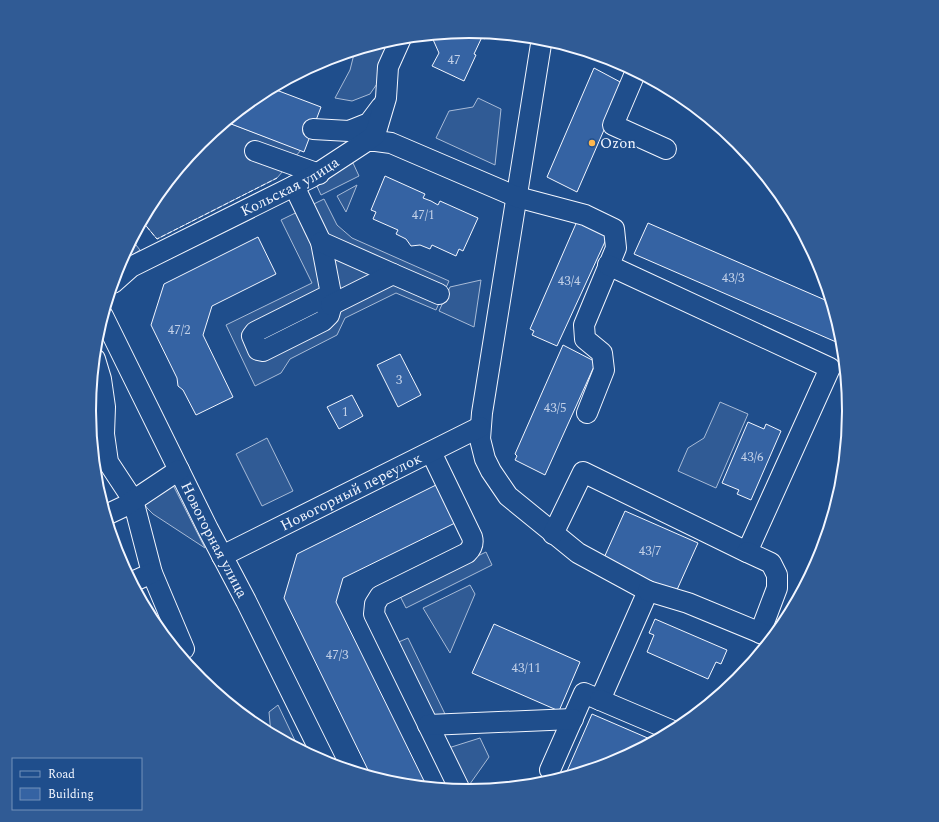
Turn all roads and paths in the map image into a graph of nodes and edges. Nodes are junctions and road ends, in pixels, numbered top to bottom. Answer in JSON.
{"nodes":[{"id":1,"x":398,"y":45,"type":"edge"},
{"id":2,"x":541,"y":45,"type":"edge"},
{"id":3,"x":634,"y":76,"type":"edge"},
{"id":4,"x":386,"y":98,"type":"junction"},
{"id":5,"x":313,"y":129,"type":"dead end"},
{"id":6,"x":367,"y":141,"type":"junction"},
{"id":7,"x":666,"y":149,"type":"dead end"},
{"id":8,"x":255,"y":151,"type":"dead end"},
{"id":9,"x":319,"y":174,"type":"junction"},
{"id":10,"x":294,"y":186,"type":"junction"},
{"id":11,"x":517,"y":197,"type":"junction"},
{"id":12,"x":321,"y":242,"type":"junction"},
{"id":13,"x":608,"y":265,"type":"junction"},
{"id":14,"x":393,"y":274,"type":"junction"},
{"id":15,"x":122,"y":275,"type":"edge"},
{"id":16,"x":439,"y":294,"type":"dead end"},
{"id":17,"x":107,"y":324,"type":"edge"},
{"id":18,"x":99,"y":372,"type":"edge"},
{"id":19,"x":587,"y":414,"type":"dead end"},
{"id":20,"x":480,"y":428,"type":"junction"},
{"id":21,"x":431,"y":452,"type":"junction"},
{"id":22,"x":179,"y":470,"type":"junction"},
{"id":23,"x":133,"y":500,"type":"junction"},
{"id":24,"x":110,"y":513,"type":"edge"},
{"id":25,"x":553,"y":534,"type":"junction"},
{"id":26,"x":747,"y":552,"type":"junction"},
{"id":27,"x":222,"y":556,"type":"junction"},
{"id":28,"x":152,"y":573,"type":"junction"},
{"id":29,"x":137,"y":580,"type":"edge"},
{"id":30,"x":648,"y":591,"type":"junction"},
{"id":31,"x":767,"y":635,"type":"edge"},
{"id":32,"x":183,"y":649,"type":"edge"},
{"id":33,"x":600,"y":700,"type":"junction"},
{"id":34,"x":573,"y":719,"type":"junction"},
{"id":35,"x":428,"y":725,"type":"junction"},
{"id":36,"x":666,"y":728,"type":"edge"},
{"id":37,"x":321,"y":753,"type":"edge"},
{"id":38,"x":550,"y":770,"type":"dead end"},
{"id":39,"x":457,"y":783,"type":"edge"}],
"edges":[{"from":1,"to":4,"type":"street","name":"Кольская улица"},
{"from":2,"to":11,"type":"street"},
{"from":3,"to":7,"type":"street"},
{"from":4,"to":5,"type":"street"},
{"from":4,"to":6,"type":"street","name":"Кольская улица"},
{"from":6,"to":9,"type":"street","name":"Кольская улица"},
{"from":6,"to":11,"type":"street"},
{"from":8,"to":9,"type":"street"},
{"from":9,"to":10,"type":"street","name":"Кольская улица"},
{"from":10,"to":12,"type":"street"},
{"from":10,"to":15,"type":"street","name":"Кольская улица"},
{"from":11,"to":13,"type":"street"},
{"from":11,"to":20,"type":"street"},
{"from":12,"to":14,"type":"street"},
{"from":12,"to":14,"type":"street"},
{"from":13,"to":19,"type":"street"},
{"from":13,"to":26,"type":"street"},
{"from":14,"to":16,"type":"street"},
{"from":17,"to":22,"type":"street","name":"Новогорная улица"},
{"from":18,"to":23,"type":"street"},
{"from":20,"to":21,"type":"street","name":"Новогорный переулок"},
{"from":20,"to":25,"type":"street"},
{"from":21,"to":27,"type":"street","name":"Новогорный переулок"},
{"from":21,"to":35,"type":"street"},
{"from":22,"to":23,"type":"street"},
{"from":22,"to":27,"type":"street","name":"Новогорная улица"},
{"from":23,"to":24,"type":"street"},
{"from":23,"to":28,"type":"street"},
{"from":25,"to":26,"type":"street"},
{"from":25,"to":30,"type":"street"},
{"from":26,"to":31,"type":"street"},
{"from":27,"to":37,"type":"street","name":"Новогорная улица"},
{"from":28,"to":29,"type":"street"},
{"from":28,"to":32,"type":"street"},
{"from":30,"to":31,"type":"street"},
{"from":30,"to":33,"type":"street"},
{"from":33,"to":34,"type":"street"},
{"from":33,"to":36,"type":"street"},
{"from":34,"to":35,"type":"street"},
{"from":34,"to":38,"type":"street"},
{"from":35,"to":39,"type":"street"}]}
